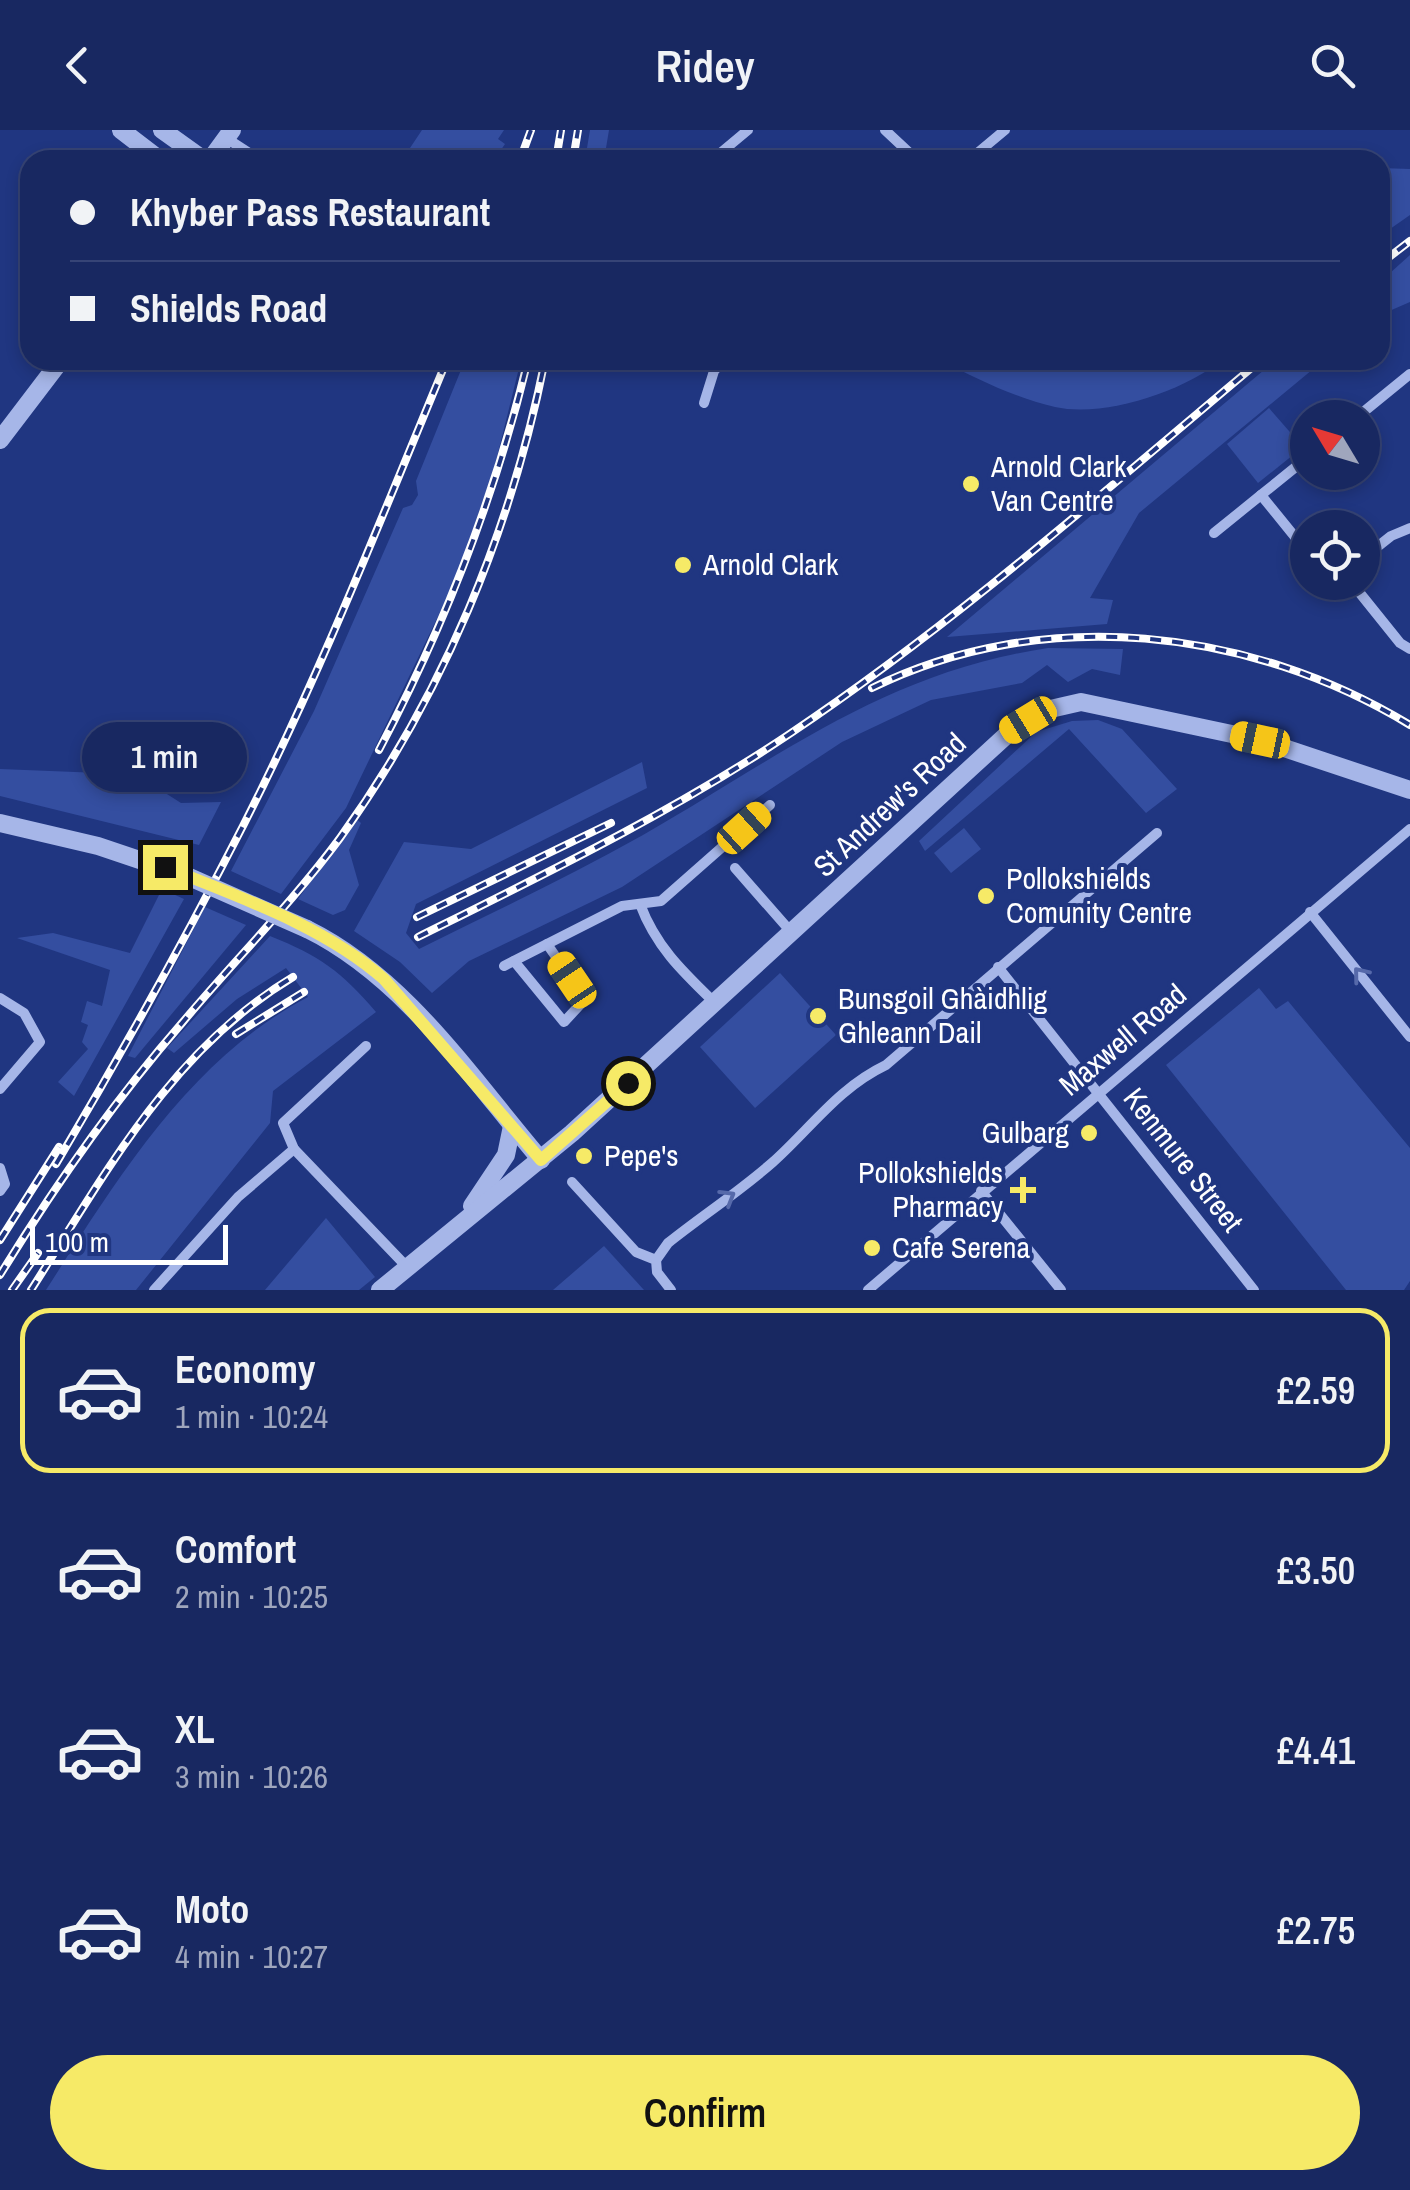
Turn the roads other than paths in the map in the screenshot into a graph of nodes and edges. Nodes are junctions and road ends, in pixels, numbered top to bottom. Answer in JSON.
{"nodes":[{"id":1,"x":121,"y":130,"type":"edge"},
{"id":2,"x":162,"y":130,"type":"edge"},
{"id":3,"x":748,"y":130,"type":"edge"},
{"id":4,"x":886,"y":130,"type":"edge"},
{"id":5,"x":1005,"y":130,"type":"edge"},
{"id":6,"x":147,"y":150,"type":"edge"},
{"id":7,"x":192,"y":150,"type":"edge"},
{"id":8,"x":724,"y":150,"type":"edge"},
{"id":9,"x":907,"y":150,"type":"edge"},
{"id":10,"x":981,"y":150,"type":"edge"},
{"id":11,"x":52,"y":370,"type":"edge"},
{"id":12,"x":714,"y":370,"type":"edge"},
{"id":13,"x":1410,"y":374,"type":"edge"},
{"id":14,"x":1378,"y":400,"type":"edge"},
{"id":15,"x":704,"y":403,"type":"dead end"},
{"id":16,"x":0,"y":440,"type":"edge"},
{"id":17,"x":1290,"y":472,"type":"edge"},
{"id":18,"x":1261,"y":495,"type":"junction"},
{"id":19,"x":1410,"y":528,"type":"edge"},
{"id":20,"x":1290,"y":530,"type":"edge"},
{"id":21,"x":1214,"y":534,"type":"dead end"},
{"id":22,"x":1380,"y":547,"type":"edge"},
{"id":23,"x":1365,"y":600,"type":"edge"},
{"id":24,"x":1410,"y":649,"type":"edge"},
{"id":25,"x":1410,"y":790,"type":"edge"},
{"id":26,"x":770,"y":805,"type":"dead end"},
{"id":27,"x":0,"y":823,"type":"edge"},
{"id":28,"x":1410,"y":829,"type":"edge"},
{"id":29,"x":1158,"y":833,"type":"dead end"},
{"id":30,"x":735,"y":868,"type":"dead end"},
{"id":31,"x":640,"y":904,"type":"junction"},
{"id":32,"x":1310,"y":912,"type":"junction"},
{"id":33,"x":792,"y":933,"type":"junction"},
{"id":34,"x":546,"y":944,"type":"junction"},
{"id":35,"x":998,"y":968,"type":"junction"},
{"id":36,"x":0,"y":998,"type":"edge"},
{"id":37,"x":716,"y":1004,"type":"junction"},
{"id":38,"x":1410,"y":1037,"type":"edge"},
{"id":39,"x":366,"y":1046,"type":"dead end"},
{"id":40,"x":0,"y":1089,"type":"edge"},
{"id":41,"x":1099,"y":1094,"type":"junction"},
{"id":42,"x":512,"y":1126,"type":"junction"},
{"id":43,"x":294,"y":1149,"type":"junction"},
{"id":44,"x":541,"y":1160,"type":"junction"},
{"id":45,"x":1,"y":1169,"type":"edge"},
{"id":46,"x":572,"y":1182,"type":"dead end"},
{"id":47,"x":0,"y":1191,"type":"edge"},
{"id":48,"x":981,"y":1191,"type":"junction"},
{"id":49,"x":450,"y":1233,"type":"junction"},
{"id":50,"x":656,"y":1260,"type":"junction"},
{"id":51,"x":407,"y":1267,"type":"junction"},
{"id":52,"x":871,"y":1289,"type":"edge"},
{"id":53,"x":154,"y":1290,"type":"edge"},
{"id":54,"x":380,"y":1290,"type":"edge"},
{"id":55,"x":671,"y":1290,"type":"edge"},
{"id":56,"x":1060,"y":1290,"type":"edge"},
{"id":57,"x":1254,"y":1290,"type":"edge"}],
"edges":[{"from":1,"to":6,"type":"street"},
{"from":2,"to":7,"type":"street"},
{"from":3,"to":8,"type":"street"},
{"from":4,"to":9,"type":"street"},
{"from":5,"to":10,"type":"street"},
{"from":11,"to":16,"type":"street"},
{"from":12,"to":15,"type":"street"},
{"from":13,"to":14,"type":"street"},
{"from":17,"to":18,"type":"street"},
{"from":18,"to":20,"type":"street"},
{"from":18,"to":21,"type":"street"},
{"from":19,"to":22,"type":"street"},
{"from":23,"to":24,"type":"street"},
{"from":25,"to":33,"type":"street","name":"St Andrew's Road"},
{"from":26,"to":31,"type":"street"},
{"from":27,"to":42,"type":"street","bridge":true},
{"from":28,"to":32,"type":"street","name":"Maxwell Road"},
{"from":29,"to":35,"type":"street"},
{"from":30,"to":33,"type":"street"},
{"from":31,"to":34,"type":"street"},
{"from":31,"to":37,"type":"street"},
{"from":38,"to":32,"type":"street","one_way":true},
{"from":32,"to":41,"type":"street","name":"Maxwell Road"},
{"from":33,"to":37,"type":"street","name":"St Andrew's Road"},
{"from":34,"to":34,"type":"street"},
{"from":35,"to":41,"type":"street","name":"Kenmure Street"},
{"from":50,"to":35,"type":"street","one_way":true},
{"from":36,"to":40,"type":"street"},
{"from":37,"to":44,"type":"street","name":"St Andrew's Road"},
{"from":39,"to":43,"type":"street"},
{"from":41,"to":48,"type":"street","name":"Maxwell Road"},
{"from":41,"to":57,"type":"street","name":"Kenmure Street"},
{"from":42,"to":44,"type":"street"},
{"from":42,"to":49,"type":"street"},
{"from":43,"to":51,"type":"street"},
{"from":43,"to":53,"type":"street"},
{"from":44,"to":49,"type":"street","name":"St Andrew's Road"},
{"from":45,"to":47,"type":"street"},
{"from":46,"to":50,"type":"street"},
{"from":48,"to":52,"type":"street","name":"Maxwell Road"},
{"from":48,"to":56,"type":"street"},
{"from":49,"to":51,"type":"street"},
{"from":50,"to":55,"type":"street"},
{"from":51,"to":54,"type":"street"}]}
